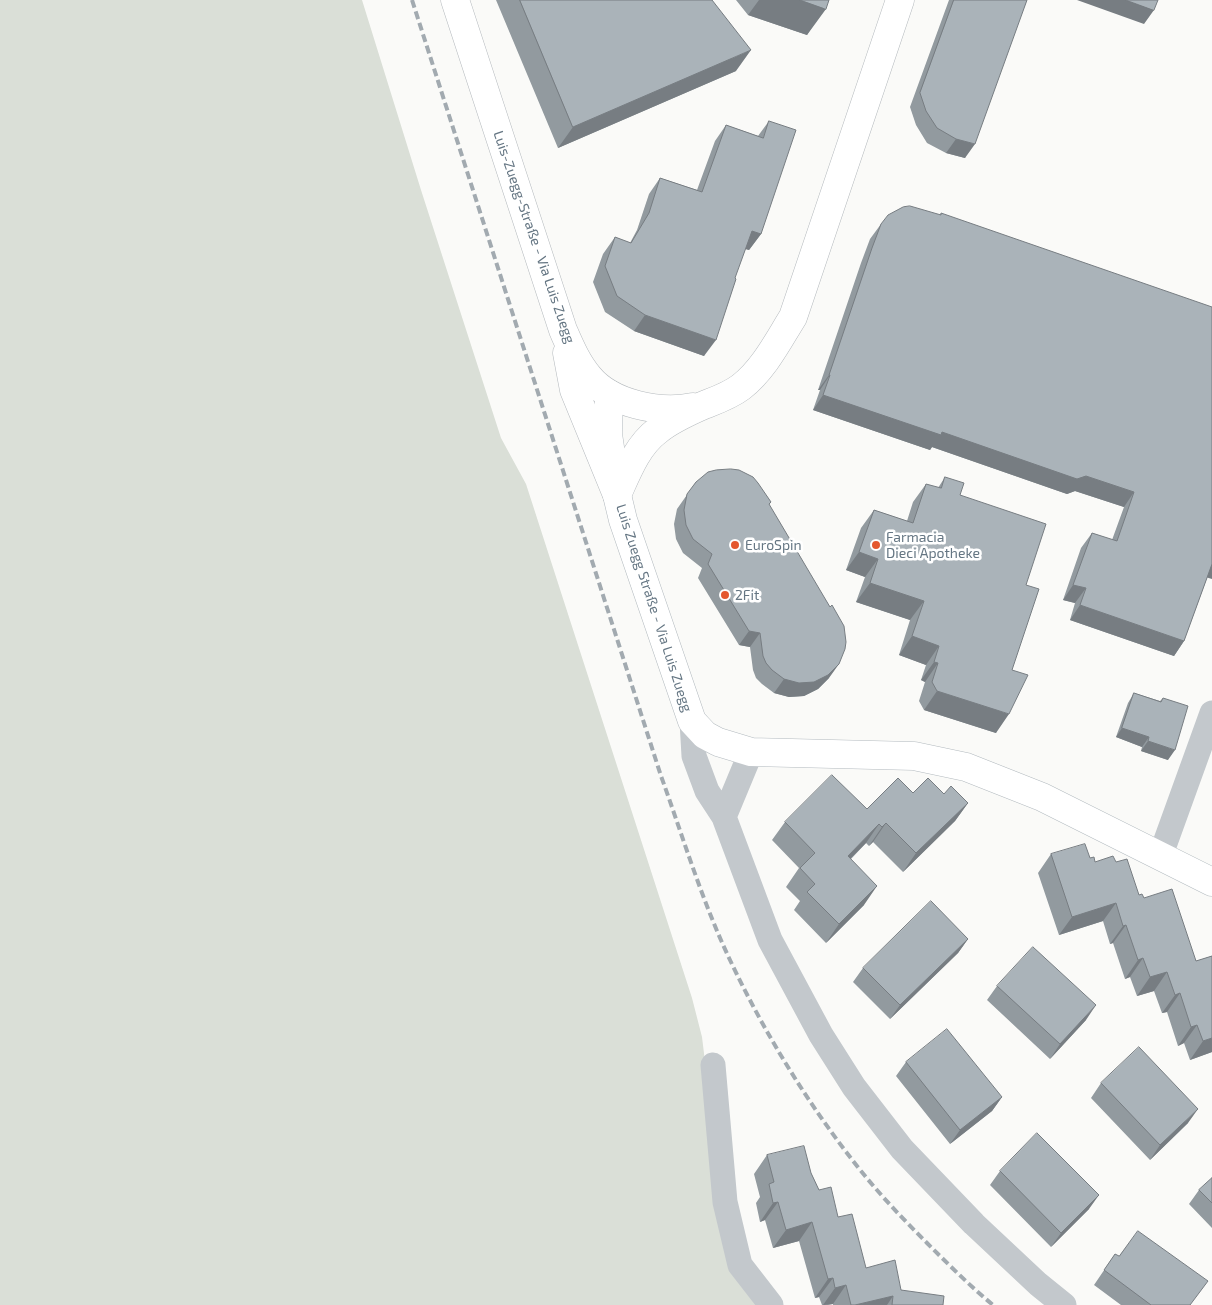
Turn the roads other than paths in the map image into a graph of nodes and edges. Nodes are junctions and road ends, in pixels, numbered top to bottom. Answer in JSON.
{"nodes":[{"id":1,"x":455,"y":0,"type":"edge"},
{"id":2,"x":900,"y":0,"type":"edge"},
{"id":3,"x":563,"y":330,"type":"junction"},
{"id":4,"x":609,"y":394,"type":"junction"},
{"id":5,"x":704,"y":405,"type":"junction"},
{"id":6,"x":617,"y":495,"type":"junction"},
{"id":7,"x":1212,"y":713,"type":"edge"},
{"id":8,"x":692,"y":721,"type":"junction"},
{"id":9,"x":751,"y":752,"type":"junction"},
{"id":10,"x":724,"y":817,"type":"junction"},
{"id":11,"x":1160,"y":857,"type":"junction"},
{"id":12,"x":1212,"y":882,"type":"edge"},
{"id":13,"x":713,"y":1065,"type":"dead end"},
{"id":14,"x":771,"y":1305,"type":"edge"},
{"id":15,"x":1064,"y":1305,"type":"edge"}],
"edges":[{"from":1,"to":3,"type":"main road","name":"Luis-Zuegg-Straße - Via Luis Zuegg"},
{"from":2,"to":5,"type":"main road"},
{"from":3,"to":4,"type":"main road","name":"Luis-Zuegg-Straße - Via Luis Zuegg"},
{"from":3,"to":6,"type":"main road"},
{"from":4,"to":5,"type":"main road","name":"Luis-Zuegg-Straße - Via Luis Zuegg"},
{"from":4,"to":6,"type":"main road"},
{"from":5,"to":6,"type":"main road"},
{"from":6,"to":8,"type":"main road","name":"Luis Zuegg Straße - Via Luis Zuegg"},
{"from":7,"to":11,"type":"street"},
{"from":8,"to":9,"type":"main road"},
{"from":8,"to":10,"type":"street"},
{"from":9,"to":10,"type":"street"},
{"from":9,"to":11,"type":"main road"},
{"from":10,"to":15,"type":"street"},
{"from":11,"to":12,"type":"main road"},
{"from":13,"to":14,"type":"street"}]}
